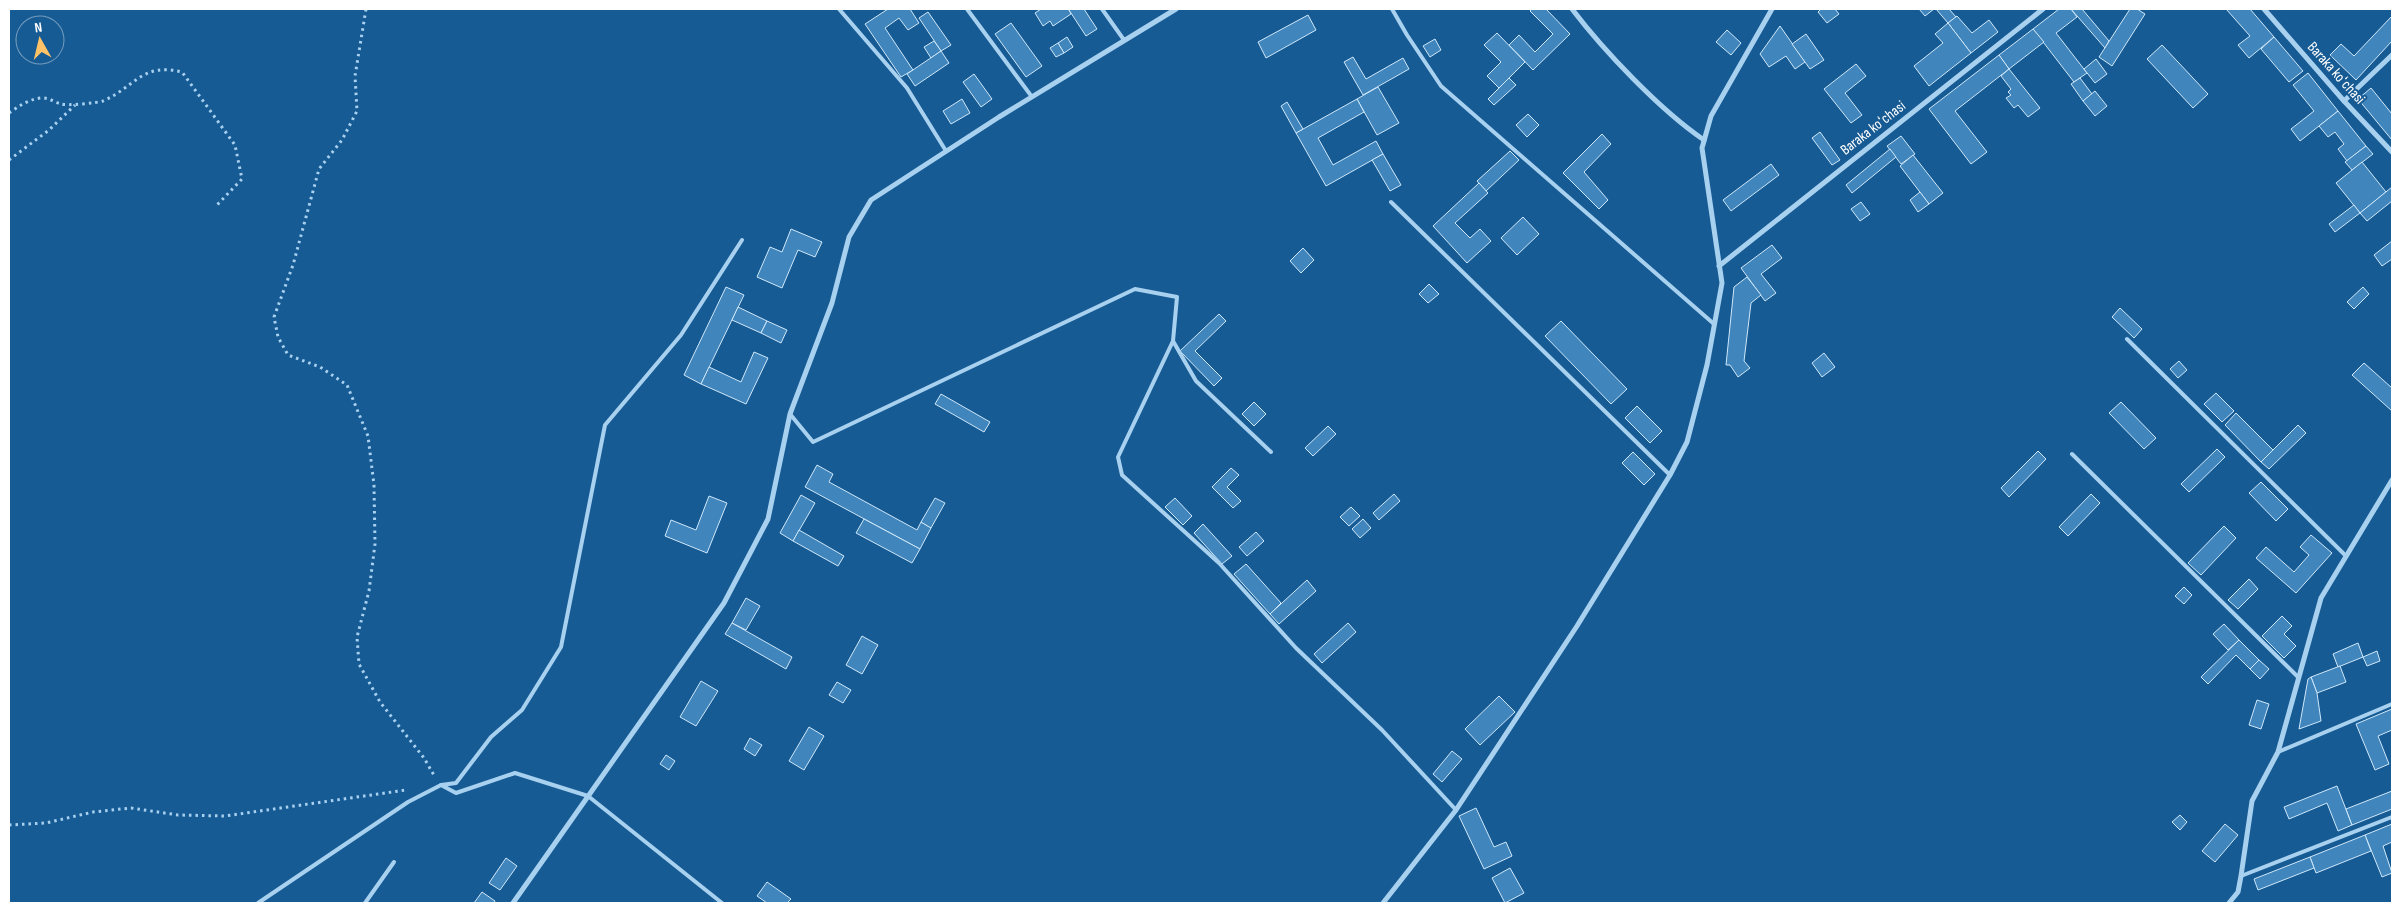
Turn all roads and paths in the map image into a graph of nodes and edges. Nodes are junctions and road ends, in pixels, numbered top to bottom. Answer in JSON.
{"nodes":[{"id":1,"x":366,"y":9,"type":"edge"},
{"id":2,"x":839,"y":9,"type":"edge"},
{"id":3,"x":967,"y":9,"type":"edge"},
{"id":4,"x":1102,"y":9,"type":"edge"},
{"id":5,"x":1176,"y":9,"type":"edge"},
{"id":6,"x":1392,"y":9,"type":"edge"},
{"id":7,"x":1572,"y":9,"type":"edge"},
{"id":8,"x":1772,"y":9,"type":"edge"},
{"id":9,"x":2042,"y":9,"type":"edge"},
{"id":10,"x":2264,"y":9,"type":"edge"},
{"id":11,"x":1124,"y":40,"type":"junction"},
{"id":12,"x":2392,"y":55,"type":"edge"},
{"id":13,"x":1032,"y":97,"type":"junction"},
{"id":14,"x":2344,"y":100,"type":"junction"},
{"id":15,"x":76,"y":104,"type":"junction"},
{"id":16,"x":9,"y":113,"type":"edge"},
{"id":17,"x":1704,"y":140,"type":"junction"},
{"id":18,"x":946,"y":151,"type":"junction"},
{"id":19,"x":2392,"y":152,"type":"edge"},
{"id":20,"x":9,"y":160,"type":"edge"},
{"id":21,"x":1391,"y":202,"type":"dead end"},
{"id":22,"x":217,"y":205,"type":"dead end"},
{"id":23,"x":742,"y":240,"type":"dead end"},
{"id":24,"x":1719,"y":266,"type":"junction"},
{"id":25,"x":1714,"y":324,"type":"junction"},
{"id":26,"x":2127,"y":339,"type":"dead end"},
{"id":27,"x":1174,"y":341,"type":"junction"},
{"id":28,"x":790,"y":414,"type":"junction"},
{"id":29,"x":1271,"y":452,"type":"dead end"},
{"id":30,"x":2072,"y":454,"type":"dead end"},
{"id":31,"x":1670,"y":475,"type":"junction"},
{"id":32,"x":2392,"y":480,"type":"edge"},
{"id":33,"x":2346,"y":556,"type":"junction"},
{"id":34,"x":2298,"y":677,"type":"junction"},
{"id":35,"x":2392,"y":704,"type":"edge"},
{"id":36,"x":2278,"y":752,"type":"junction"},
{"id":37,"x":441,"y":785,"type":"junction"},
{"id":38,"x":413,"y":789,"type":"dead end"},
{"id":39,"x":588,"y":796,"type":"junction"},
{"id":40,"x":1456,"y":810,"type":"junction"},
{"id":41,"x":2392,"y":817,"type":"edge"},
{"id":42,"x":9,"y":825,"type":"edge"},
{"id":43,"x":394,"y":862,"type":"dead end"},
{"id":44,"x":2242,"y":876,"type":"junction"},
{"id":45,"x":258,"y":903,"type":"edge"},
{"id":46,"x":365,"y":903,"type":"edge"},
{"id":47,"x":513,"y":903,"type":"edge"},
{"id":48,"x":722,"y":903,"type":"edge"},
{"id":49,"x":1383,"y":903,"type":"edge"},
{"id":50,"x":2229,"y":903,"type":"edge"}],
"edges":[{"from":1,"to":37,"type":"path"},
{"from":2,"to":18,"type":"lane"},
{"from":3,"to":13,"type":"lane"},
{"from":4,"to":11,"type":"lane"},
{"from":5,"to":11,"type":"street"},
{"from":6,"to":25,"type":"lane"},
{"from":7,"to":17,"type":"street"},
{"from":8,"to":17,"type":"street"},
{"from":9,"to":24,"type":"street","name":"Baraka koʻchasi"},
{"from":10,"to":14,"type":"street","name":"Baraka koʻchasi"},
{"from":11,"to":13,"type":"street"},
{"from":12,"to":14,"type":"street"},
{"from":13,"to":18,"type":"street"},
{"from":14,"to":19,"type":"street","name":"Baraka koʻchasi"},
{"from":15,"to":16,"type":"path"},
{"from":15,"to":20,"type":"path"},
{"from":15,"to":22,"type":"path"},
{"from":17,"to":24,"type":"street"},
{"from":18,"to":28,"type":"street"},
{"from":21,"to":31,"type":"lane"},
{"from":23,"to":37,"type":"lane"},
{"from":24,"to":25,"type":"street"},
{"from":25,"to":31,"type":"street"},
{"from":26,"to":33,"type":"lane"},
{"from":27,"to":28,"type":"lane"},
{"from":27,"to":29,"type":"lane"},
{"from":27,"to":40,"type":"lane"},
{"from":28,"to":39,"type":"street"},
{"from":30,"to":34,"type":"lane"},
{"from":31,"to":40,"type":"street"},
{"from":32,"to":33,"type":"street"},
{"from":33,"to":34,"type":"street"},
{"from":34,"to":36,"type":"street"},
{"from":35,"to":36,"type":"lane"},
{"from":36,"to":44,"type":"street"},
{"from":37,"to":39,"type":"lane"},
{"from":37,"to":45,"type":"lane"},
{"from":38,"to":42,"type":"path"},
{"from":39,"to":47,"type":"street"},
{"from":39,"to":48,"type":"lane"},
{"from":40,"to":49,"type":"street"},
{"from":41,"to":44,"type":"lane"},
{"from":43,"to":46,"type":"lane"},
{"from":44,"to":50,"type":"street"}]}
